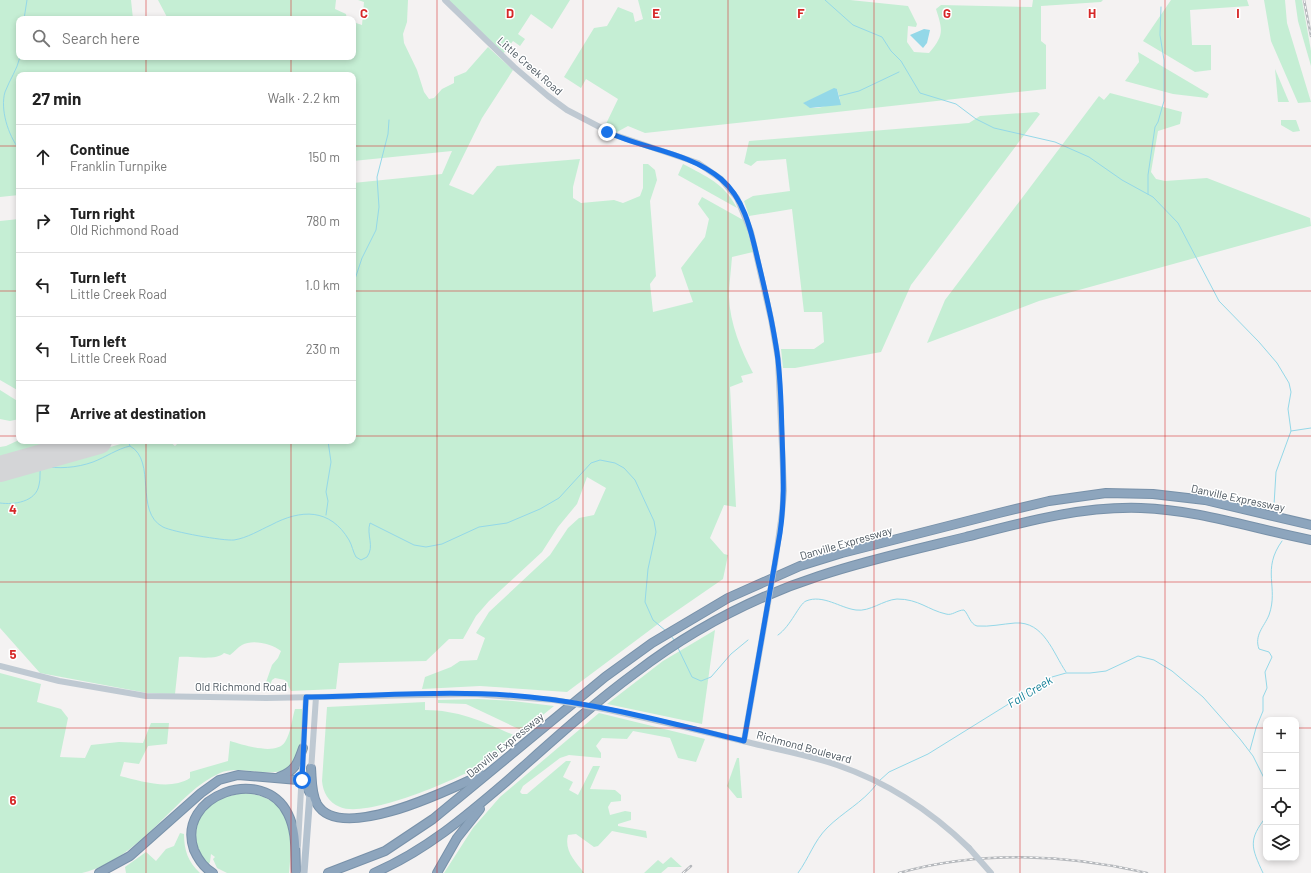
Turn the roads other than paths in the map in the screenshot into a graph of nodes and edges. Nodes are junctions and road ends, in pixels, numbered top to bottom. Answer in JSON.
{"nodes":[{"id":1,"x":445,"y":0,"type":"edge"},
{"id":2,"x":1311,"y":525,"type":"edge"},
{"id":3,"x":1311,"y":540,"type":"edge"},
{"id":4,"x":0,"y":666,"type":"edge"},
{"id":5,"x":306,"y":697,"type":"junction"},
{"id":6,"x":316,"y":697,"type":"junction"},
{"id":7,"x":744,"y":741,"type":"junction"},
{"id":8,"x":303,"y":748,"type":"junction"},
{"id":9,"x":496,"y":767,"type":"junction"},
{"id":10,"x":311,"y":768,"type":"junction"},
{"id":11,"x":276,"y":778,"type":"junction"},
{"id":12,"x":302,"y":780,"type":"junction"},
{"id":13,"x":503,"y":784,"type":"junction"},
{"id":14,"x":310,"y":793,"type":"junction"},
{"id":15,"x":300,"y":871,"type":"edge"},
{"id":16,"x":99,"y":873,"type":"edge"},
{"id":17,"x":213,"y":873,"type":"edge"},
{"id":18,"x":328,"y":873,"type":"edge"},
{"id":19,"x":374,"y":873,"type":"edge"},
{"id":20,"x":437,"y":873,"type":"edge"},
{"id":21,"x":991,"y":873,"type":"edge"}],
"edges":[{"from":1,"to":7,"type":"main road","name":"Little Creek Road","bridge":true},
{"from":2,"to":9,"type":"highway","name":"Danville Expressway"},
{"from":3,"to":13,"type":"highway"},
{"from":4,"to":5,"type":"main road","name":"Old Richmond Road"},
{"from":5,"to":6,"type":"main road","name":"Old Richmond Road"},
{"from":5,"to":8,"type":"main road"},
{"from":6,"to":7,"type":"main road","name":"Old Richmond Road","bridge":true},
{"from":6,"to":10,"type":"main road"},
{"from":7,"to":21,"type":"main road","name":"Richmond Boulevard","bridge":true},
{"from":8,"to":11,"type":"highway"},
{"from":8,"to":12,"type":"main road"},
{"from":9,"to":10,"type":"highway"},
{"from":9,"to":18,"type":"highway","name":"Danville Expressway"},
{"from":10,"to":14,"type":"main road"},
{"from":11,"to":12,"type":"highway"},
{"from":11,"to":16,"type":"highway"},
{"from":12,"to":14,"type":"highway"},
{"from":12,"to":15,"type":"main road"},
{"from":13,"to":19,"type":"highway"},
{"from":13,"to":20,"type":"highway"},
{"from":14,"to":15,"type":"main road"},
{"from":15,"to":17,"type":"highway"}]}
